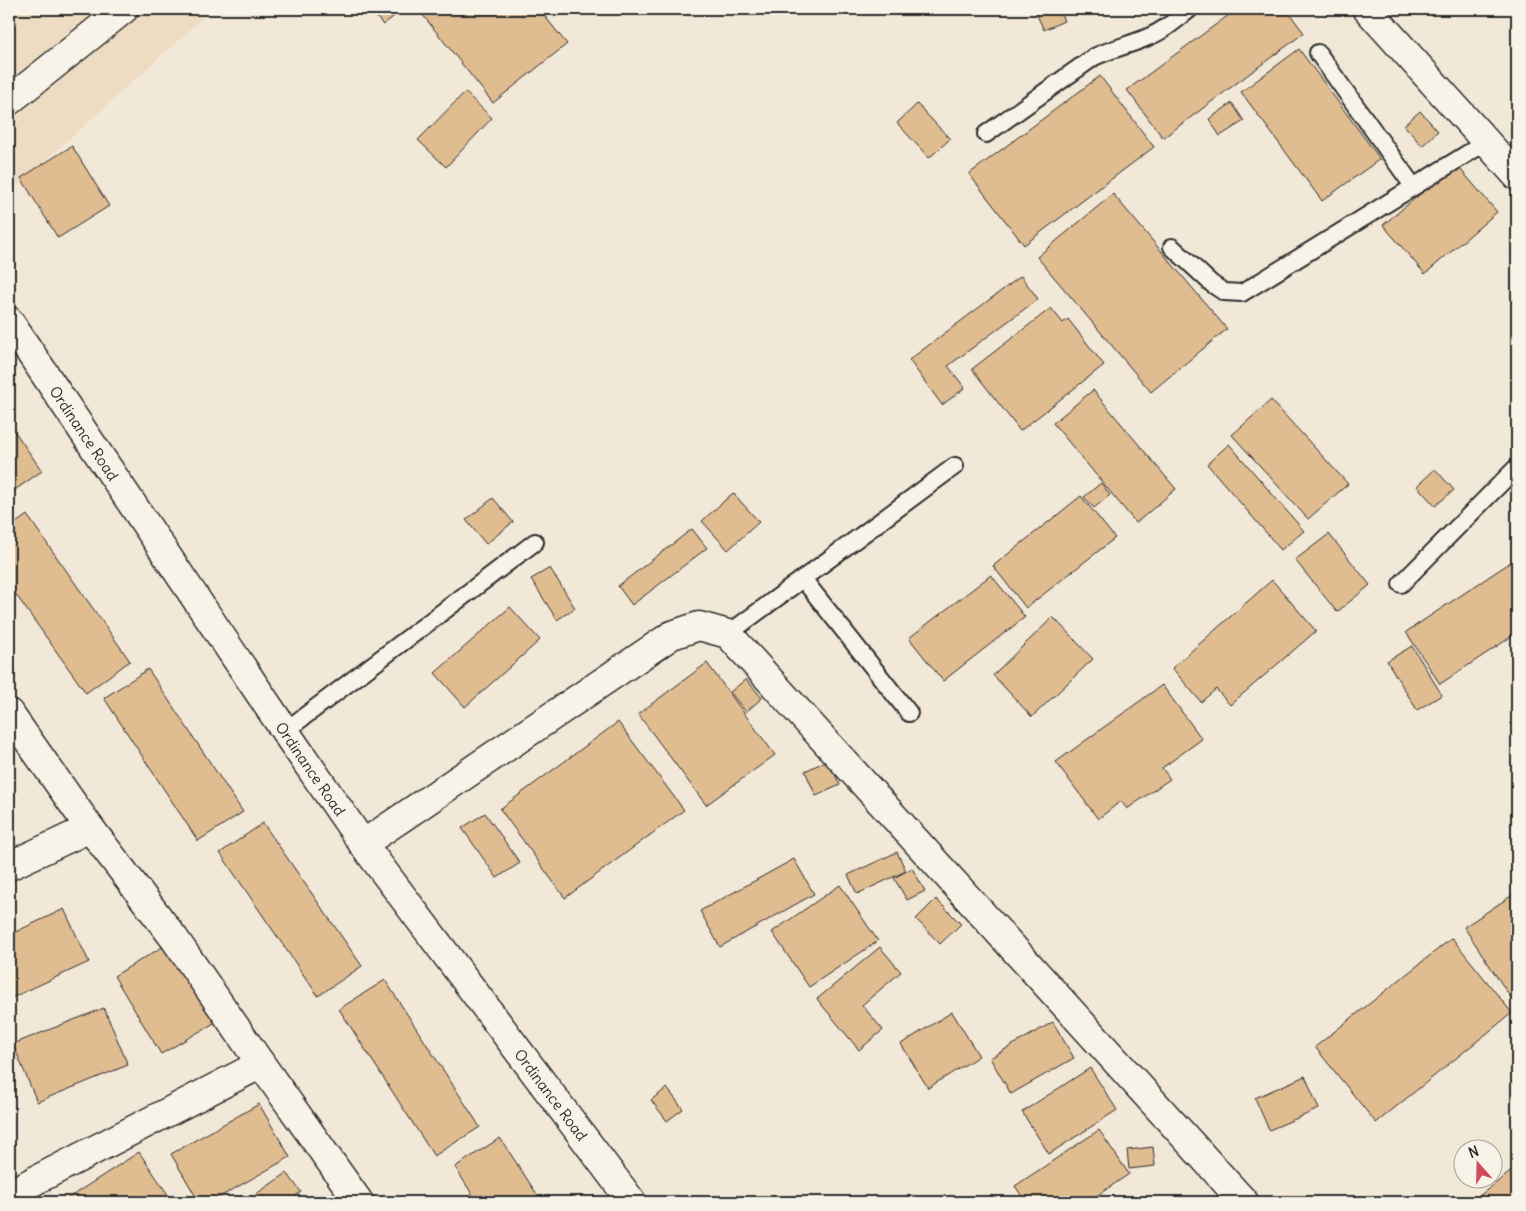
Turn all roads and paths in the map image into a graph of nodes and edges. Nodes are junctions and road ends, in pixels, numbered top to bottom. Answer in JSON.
{"nodes":[{"id":1,"x":124,"y":9,"type":"edge"},
{"id":2,"x":1190,"y":9,"type":"edge"},
{"id":3,"x":1368,"y":9,"type":"edge"},
{"id":4,"x":1318,"y":53,"type":"dead end"},
{"id":5,"x":9,"y":101,"type":"edge"},
{"id":6,"x":986,"y":134,"type":"dead end"},
{"id":7,"x":1486,"y":142,"type":"junction"},
{"id":8,"x":1517,"y":176,"type":"edge"},
{"id":9,"x":1414,"y":186,"type":"junction"},
{"id":10,"x":1172,"y":247,"type":"dead end"},
{"id":11,"x":9,"y":321,"type":"edge"},
{"id":12,"x":955,"y":466,"type":"dead end"},
{"id":13,"x":1517,"y":467,"type":"edge"},
{"id":14,"x":535,"y":542,"type":"dead end"},
{"id":15,"x":803,"y":579,"type":"junction"},
{"id":16,"x":1402,"y":584,"type":"dead end"},
{"id":17,"x":728,"y":634,"type":"junction"},
{"id":18,"x":9,"y":713,"type":"edge"},
{"id":19,"x":908,"y":713,"type":"dead end"},
{"id":20,"x":285,"y":731,"type":"junction"},
{"id":21,"x":90,"y":828,"type":"junction"},
{"id":22,"x":363,"y":844,"type":"junction"},
{"id":23,"x":9,"y":866,"type":"edge"},
{"id":24,"x":260,"y":1064,"type":"junction"},
{"id":25,"x":9,"y":1194,"type":"edge"},
{"id":26,"x":359,"y":1202,"type":"edge"},
{"id":27,"x":632,"y":1202,"type":"edge"},
{"id":28,"x":1244,"y":1202,"type":"edge"}],
"edges":[{"from":1,"to":5,"type":"street"},
{"from":2,"to":6,"type":"lane"},
{"from":3,"to":7,"type":"street"},
{"from":4,"to":9,"type":"lane"},
{"from":7,"to":8,"type":"street"},
{"from":7,"to":9,"type":"lane"},
{"from":9,"to":10,"type":"lane"},
{"from":11,"to":20,"type":"street","name":"Ordinance Road"},
{"from":12,"to":15,"type":"lane"},
{"from":13,"to":16,"type":"lane"},
{"from":14,"to":20,"type":"lane"},
{"from":15,"to":17,"type":"lane"},
{"from":15,"to":19,"type":"lane"},
{"from":17,"to":22,"type":"street"},
{"from":17,"to":28,"type":"street"},
{"from":18,"to":21,"type":"street"},
{"from":20,"to":22,"type":"street","name":"Ordinance Road"},
{"from":21,"to":23,"type":"street"},
{"from":21,"to":24,"type":"street"},
{"from":22,"to":27,"type":"street","name":"Ordinance Road"},
{"from":24,"to":25,"type":"street"},
{"from":24,"to":26,"type":"street"}]}
